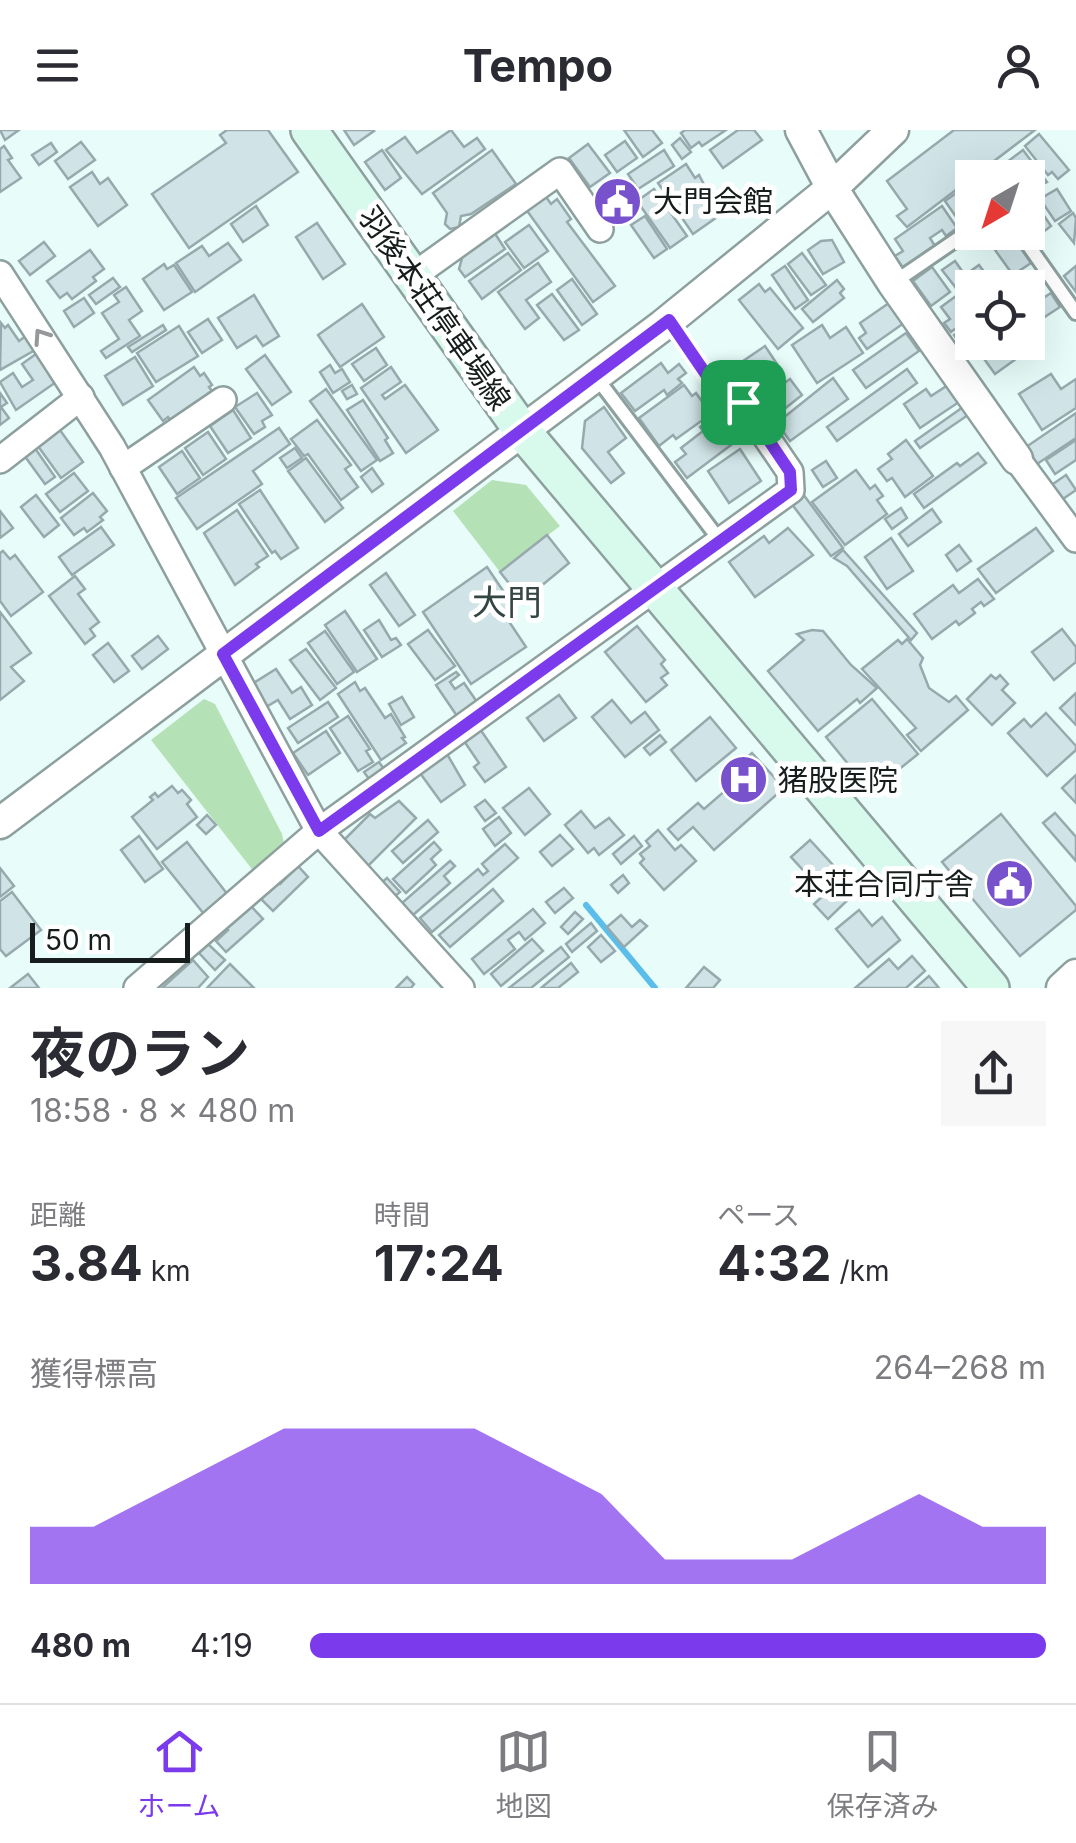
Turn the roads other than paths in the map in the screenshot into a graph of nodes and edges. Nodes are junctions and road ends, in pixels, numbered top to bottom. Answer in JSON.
{"nodes":[{"id":1,"x":309,"y":130,"type":"edge"},
{"id":2,"x":802,"y":130,"type":"edge"},
{"id":3,"x":893,"y":130,"type":"edge"},
{"id":4,"x":832,"y":188,"type":"junction"},
{"id":5,"x":600,"y":229,"type":"dead end"},
{"id":6,"x":955,"y":240,"type":"edge"},
{"id":7,"x":1032,"y":250,"type":"edge"},
{"id":8,"x":0,"y":274,"type":"edge"},
{"id":9,"x":413,"y":276,"type":"junction"},
{"id":10,"x":893,"y":282,"type":"junction"},
{"id":11,"x":1076,"y":313,"type":"edge"},
{"id":12,"x":669,"y":320,"type":"junction"},
{"id":13,"x":596,"y":376,"type":"junction"},
{"id":14,"x":81,"y":397,"type":"junction"},
{"id":15,"x":223,"y":400,"type":"dead end"},
{"id":16,"x":743,"y":402,"type":"joint"},
{"id":17,"x":523,"y":432,"type":"junction"},
{"id":18,"x":1017,"y":458,"type":"joint"},
{"id":19,"x":0,"y":460,"type":"edge"},
{"id":20,"x":124,"y":468,"type":"junction"},
{"id":21,"x":1076,"y":539,"type":"edge"},
{"id":22,"x":721,"y":542,"type":"junction"},
{"id":23,"x":657,"y":590,"type":"junction"},
{"id":24,"x":223,"y":654,"type":"junction"},
{"id":25,"x":0,"y":823,"type":"edge"},
{"id":26,"x":319,"y":831,"type":"junction"},
{"id":27,"x":1076,"y":975,"type":"edge"},
{"id":28,"x":137,"y":988,"type":"edge"},
{"id":29,"x":461,"y":988,"type":"edge"},
{"id":30,"x":991,"y":988,"type":"edge"},
{"id":31,"x":1062,"y":988,"type":"edge"}],
"edges":[{"from":1,"to":9,"type":"main road","name":"羽後本荘停車場線"},
{"from":2,"to":4,"type":"street"},
{"from":3,"to":4,"type":"street"},
{"from":4,"to":10,"type":"street"},
{"from":4,"to":12,"type":"street"},
{"from":5,"to":9,"type":"street"},
{"from":6,"to":10,"type":"lane"},
{"from":7,"to":11,"type":"lane"},
{"from":14,"to":8,"type":"street","one_way":true},
{"from":9,"to":17,"type":"main road","name":"羽後本荘停車場線"},
{"from":10,"to":18,"type":"street"},
{"from":12,"to":13,"type":"street"},
{"from":12,"to":16,"type":"lane"},
{"from":13,"to":17,"type":"street"},
{"from":13,"to":22,"type":"lane"},
{"from":14,"to":19,"type":"street"},
{"from":14,"to":20,"type":"street"},
{"from":15,"to":20,"type":"street"},
{"from":16,"to":22,"type":"street"},
{"from":17,"to":23,"type":"main road","name":"羽後本荘停車場線"},
{"from":17,"to":24,"type":"street"},
{"from":18,"to":21,"type":"street"},
{"from":20,"to":24,"type":"street"},
{"from":22,"to":23,"type":"street"},
{"from":23,"to":26,"type":"street"},
{"from":23,"to":30,"type":"main road","name":"羽後本荘停車場線"},
{"from":24,"to":25,"type":"street"},
{"from":24,"to":26,"type":"street"},
{"from":26,"to":28,"type":"street"},
{"from":26,"to":29,"type":"street"},
{"from":27,"to":31,"type":"street"}]}
